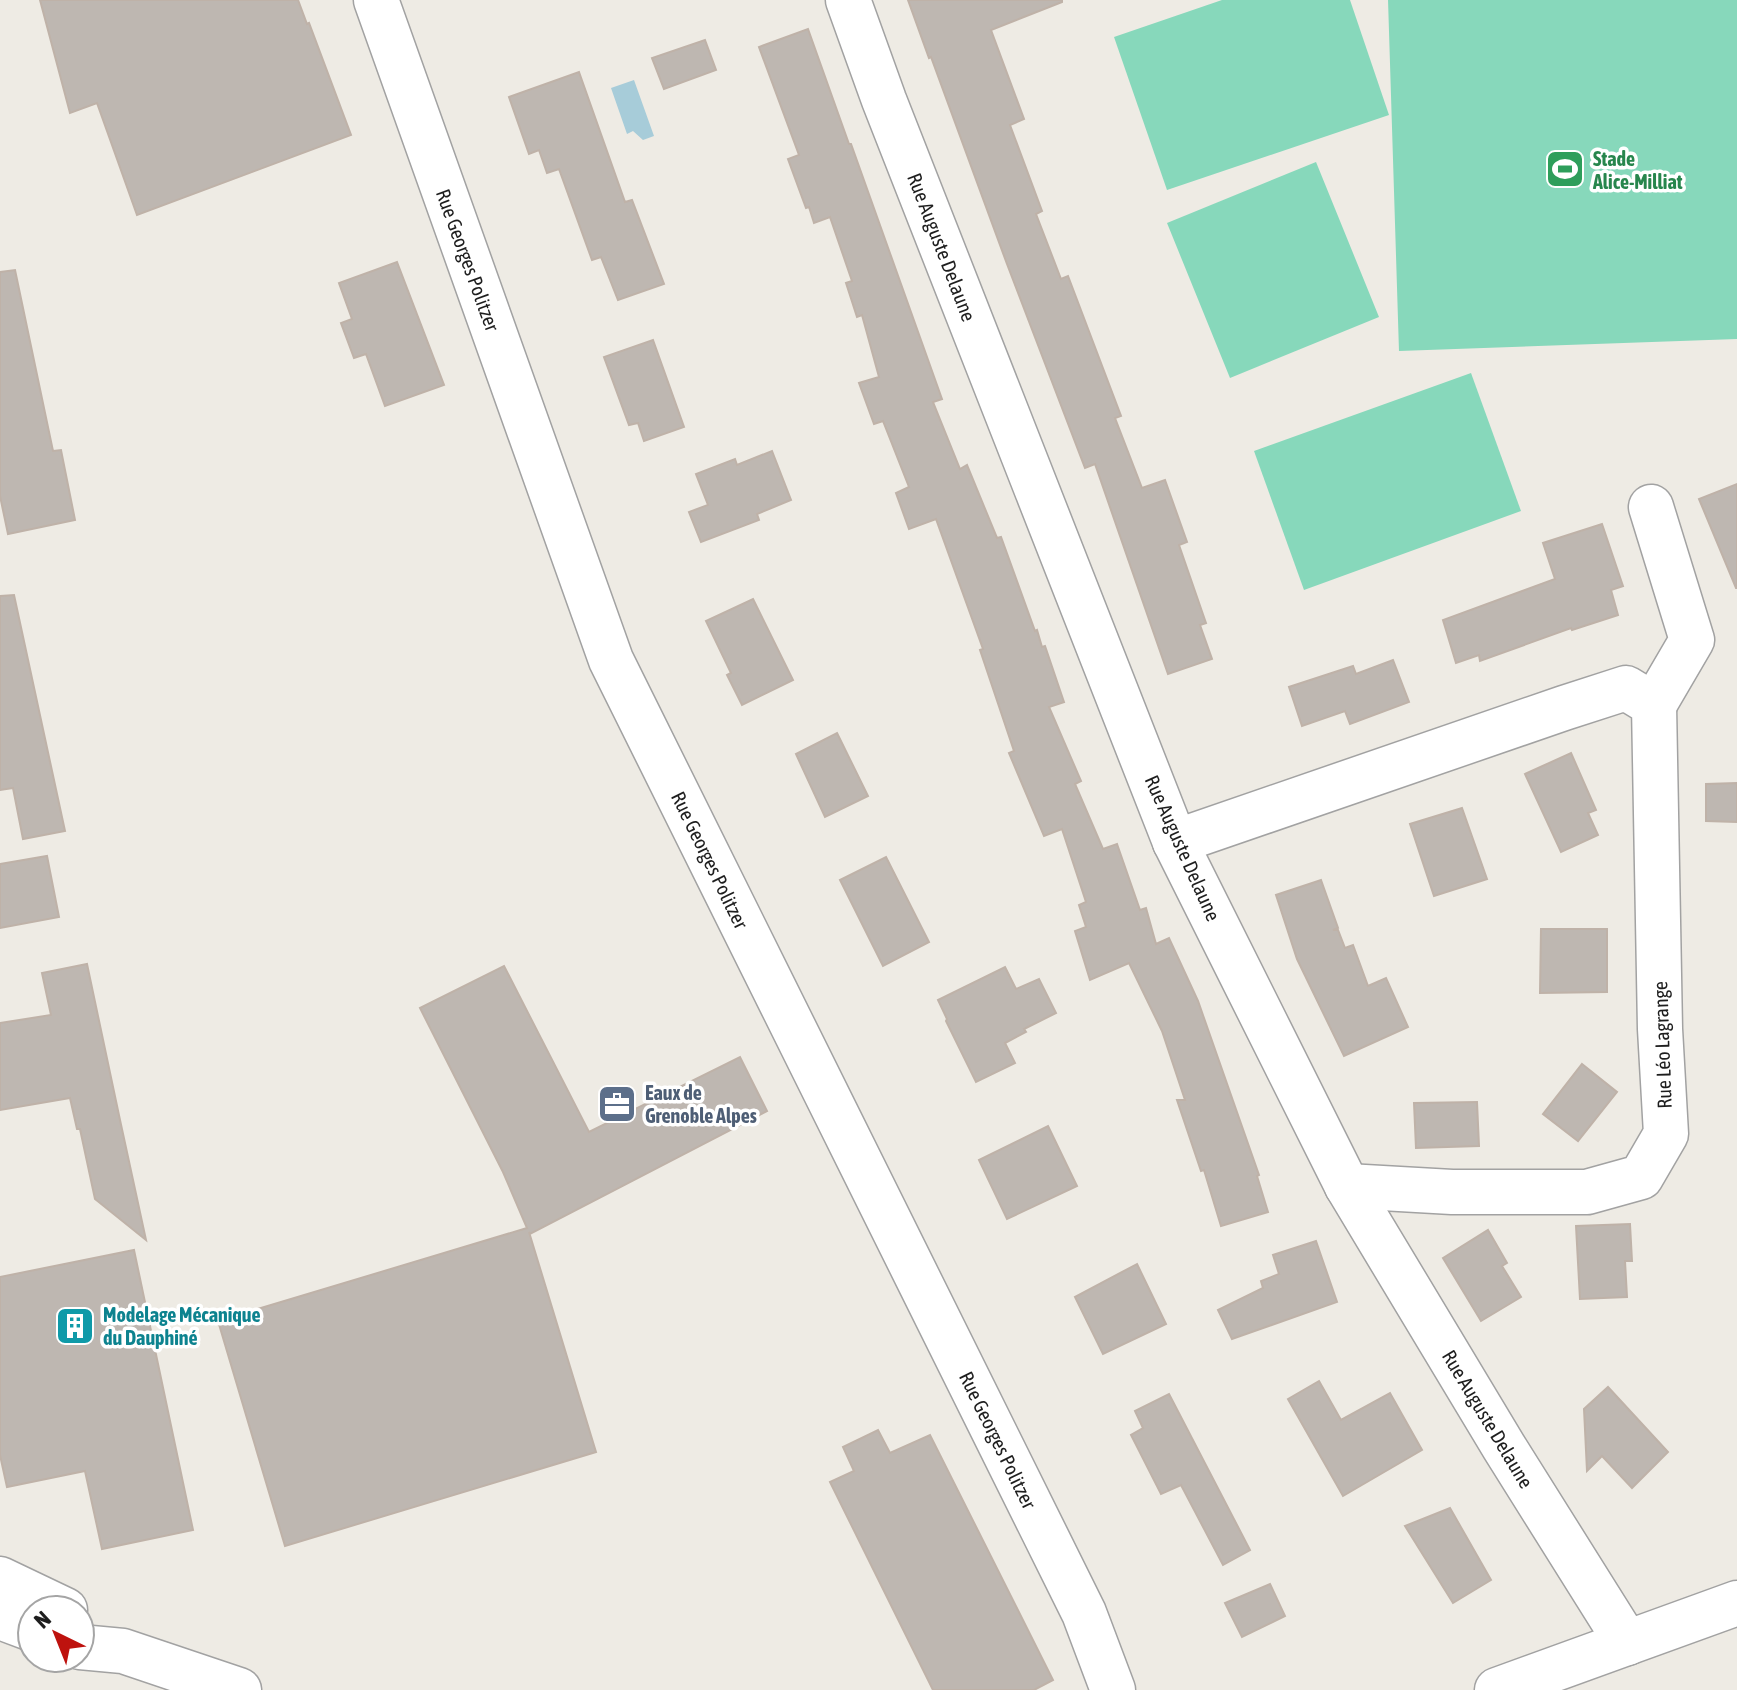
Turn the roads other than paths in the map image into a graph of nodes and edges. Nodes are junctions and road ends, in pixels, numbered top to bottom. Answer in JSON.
{"nodes":[{"id":1,"x":376,"y":0,"type":"edge"},
{"id":2,"x":848,"y":0,"type":"edge"},
{"id":3,"x":1651,"y":507,"type":"dead end"},
{"id":4,"x":1654,"y":705,"type":"junction"},
{"id":5,"x":1175,"y":842,"type":"junction"},
{"id":6,"x":1347,"y":1186,"type":"junction"},
{"id":7,"x":0,"y":1579,"type":"edge"},
{"id":8,"x":31,"y":1594,"type":"edge"},
{"id":9,"x":1737,"y":1603,"type":"edge"},
{"id":10,"x":96,"y":1628,"type":"edge"},
{"id":11,"x":1627,"y":1643,"type":"junction"},
{"id":12,"x":96,"y":1648,"type":"edge"},
{"id":13,"x":123,"y":1651,"type":"junction"},
{"id":14,"x":239,"y":1690,"type":"edge"},
{"id":15,"x":1113,"y":1690,"type":"edge"},
{"id":16,"x":1497,"y":1690,"type":"edge"}],
"edges":[{"from":1,"to":15,"type":"street","name":"Rue Georges Politzer"},
{"from":2,"to":5,"type":"street","name":"Rue Auguste Delaune"},
{"from":3,"to":4,"type":"street"},
{"from":4,"to":5,"type":"street"},
{"from":4,"to":6,"type":"street","name":"Rue Léo Lagrange"},
{"from":5,"to":6,"type":"street","name":"Rue Auguste Delaune"},
{"from":6,"to":11,"type":"street","name":"Rue Auguste Delaune"},
{"from":7,"to":8,"type":"street"},
{"from":9,"to":11,"type":"street"},
{"from":10,"to":13,"type":"street"},
{"from":11,"to":16,"type":"street"},
{"from":12,"to":13,"type":"street"},
{"from":13,"to":14,"type":"street"}]}
